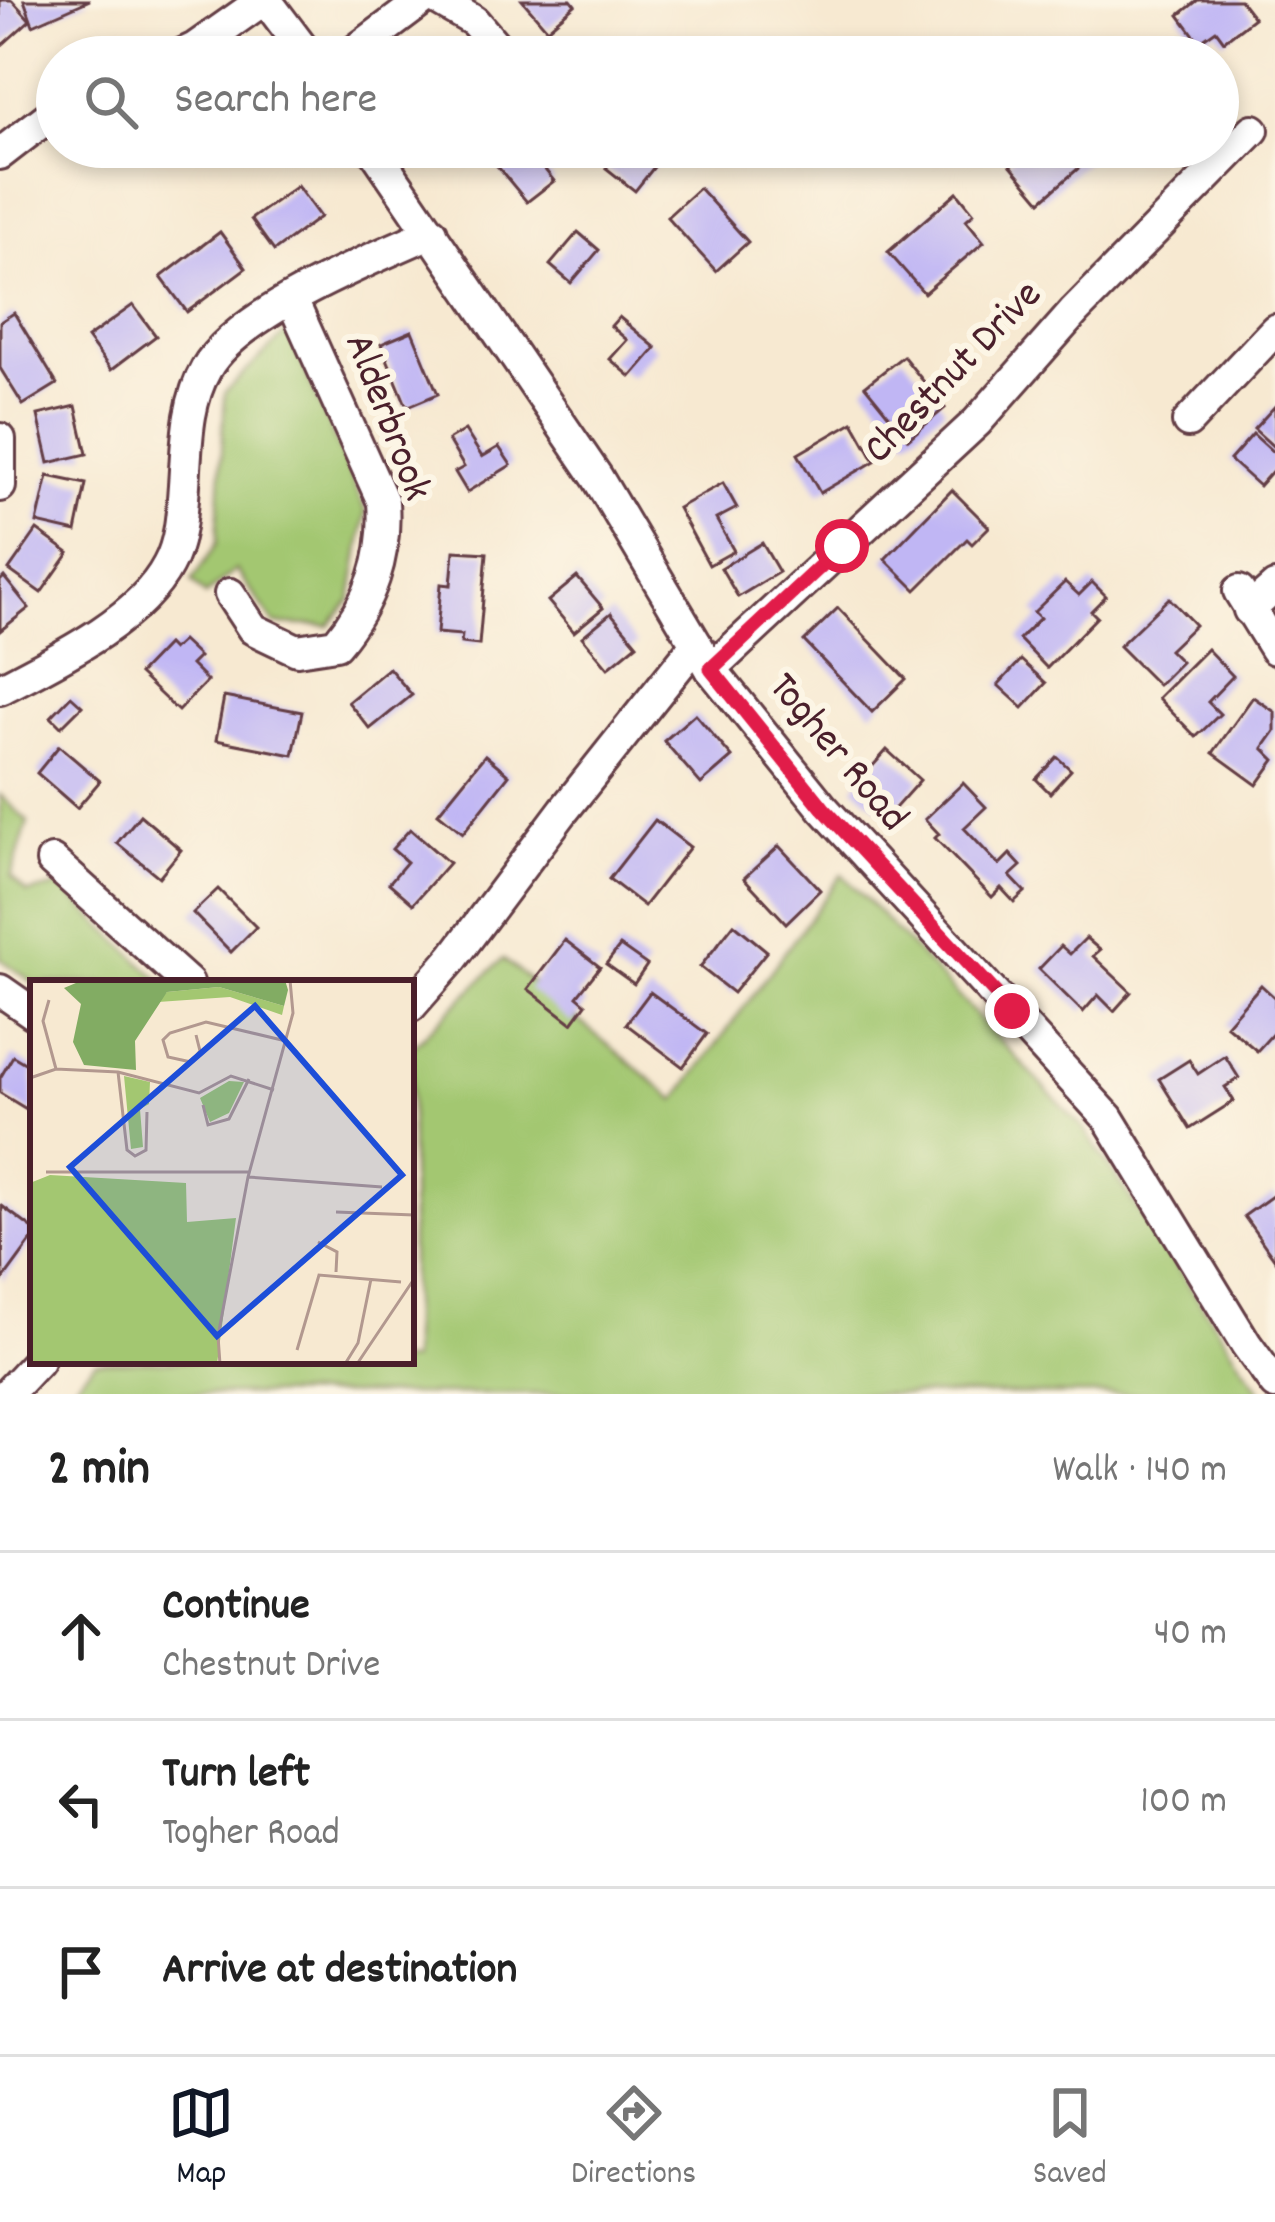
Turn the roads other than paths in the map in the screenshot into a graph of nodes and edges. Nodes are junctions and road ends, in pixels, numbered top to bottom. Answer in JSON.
{"nodes":[{"id":1,"x":265,"y":0,"type":"edge"},
{"id":2,"x":423,"y":0,"type":"edge"},
{"id":3,"x":438,"y":0,"type":"edge"},
{"id":4,"x":212,"y":36,"type":"edge"},
{"id":5,"x":292,"y":36,"type":"edge"},
{"id":6,"x":375,"y":36,"type":"edge"},
{"id":7,"x":486,"y":36,"type":"edge"},
{"id":8,"x":36,"y":126,"type":"edge"},
{"id":9,"x":1253,"y":130,"type":"dead end"},
{"id":10,"x":1239,"y":144,"type":"edge"},
{"id":11,"x":0,"y":154,"type":"edge"},
{"id":12,"x":387,"y":168,"type":"edge"},
{"id":13,"x":1216,"y":168,"type":"edge"},
{"id":14,"x":432,"y":232,"type":"junction"},
{"id":15,"x":292,"y":300,"type":"junction"},
{"id":16,"x":1275,"y":330,"type":"edge"},
{"id":17,"x":1188,"y":422,"type":"dead end"},
{"id":18,"x":0,"y":440,"type":"edge"},
{"id":19,"x":0,"y":485,"type":"edge"},
{"id":20,"x":1275,"y":587,"type":"edge"},
{"id":21,"x":230,"y":594,"type":"dead end"},
{"id":22,"x":1275,"y":649,"type":"edge"},
{"id":23,"x":704,"y":656,"type":"junction"},
{"id":24,"x":0,"y":689,"type":"edge"},
{"id":25,"x":52,"y":862,"type":"dead end"},
{"id":26,"x":185,"y":980,"type":"edge"},
{"id":27,"x":0,"y":990,"type":"edge"},
{"id":28,"x":414,"y":1003,"type":"edge"},
{"id":29,"x":30,"y":1011,"type":"edge"},
{"id":30,"x":35,"y":1364,"type":"edge"},
{"id":31,"x":1275,"y":1384,"type":"edge"},
{"id":32,"x":7,"y":1394,"type":"edge"}],
"edges":[{"from":1,"to":4,"type":"street"},
{"from":1,"to":5,"type":"street"},
{"from":2,"to":6,"type":"street"},
{"from":3,"to":7,"type":"street"},
{"from":8,"to":11,"type":"street"},
{"from":9,"to":10,"type":"street","name":"Chestnut Drive"},
{"from":12,"to":14,"type":"street","name":"Togher Road"},
{"from":13,"to":23,"type":"street","name":"Chestnut Drive"},
{"from":14,"to":15,"type":"street","name":"Alderbrook"},
{"from":14,"to":23,"type":"street","name":"Togher Road"},
{"from":15,"to":21,"type":"street","name":"Alderbrook"},
{"from":15,"to":24,"type":"street","name":"Alderbrook"},
{"from":16,"to":17,"type":"street"},
{"from":18,"to":19,"type":"street"},
{"from":20,"to":22,"type":"street"},
{"from":23,"to":28,"type":"street","name":"Chestnut Drive"},
{"from":23,"to":31,"type":"street","name":"Togher Road"},
{"from":25,"to":26,"type":"street"},
{"from":27,"to":29,"type":"street"},
{"from":30,"to":32,"type":"street"}]}
